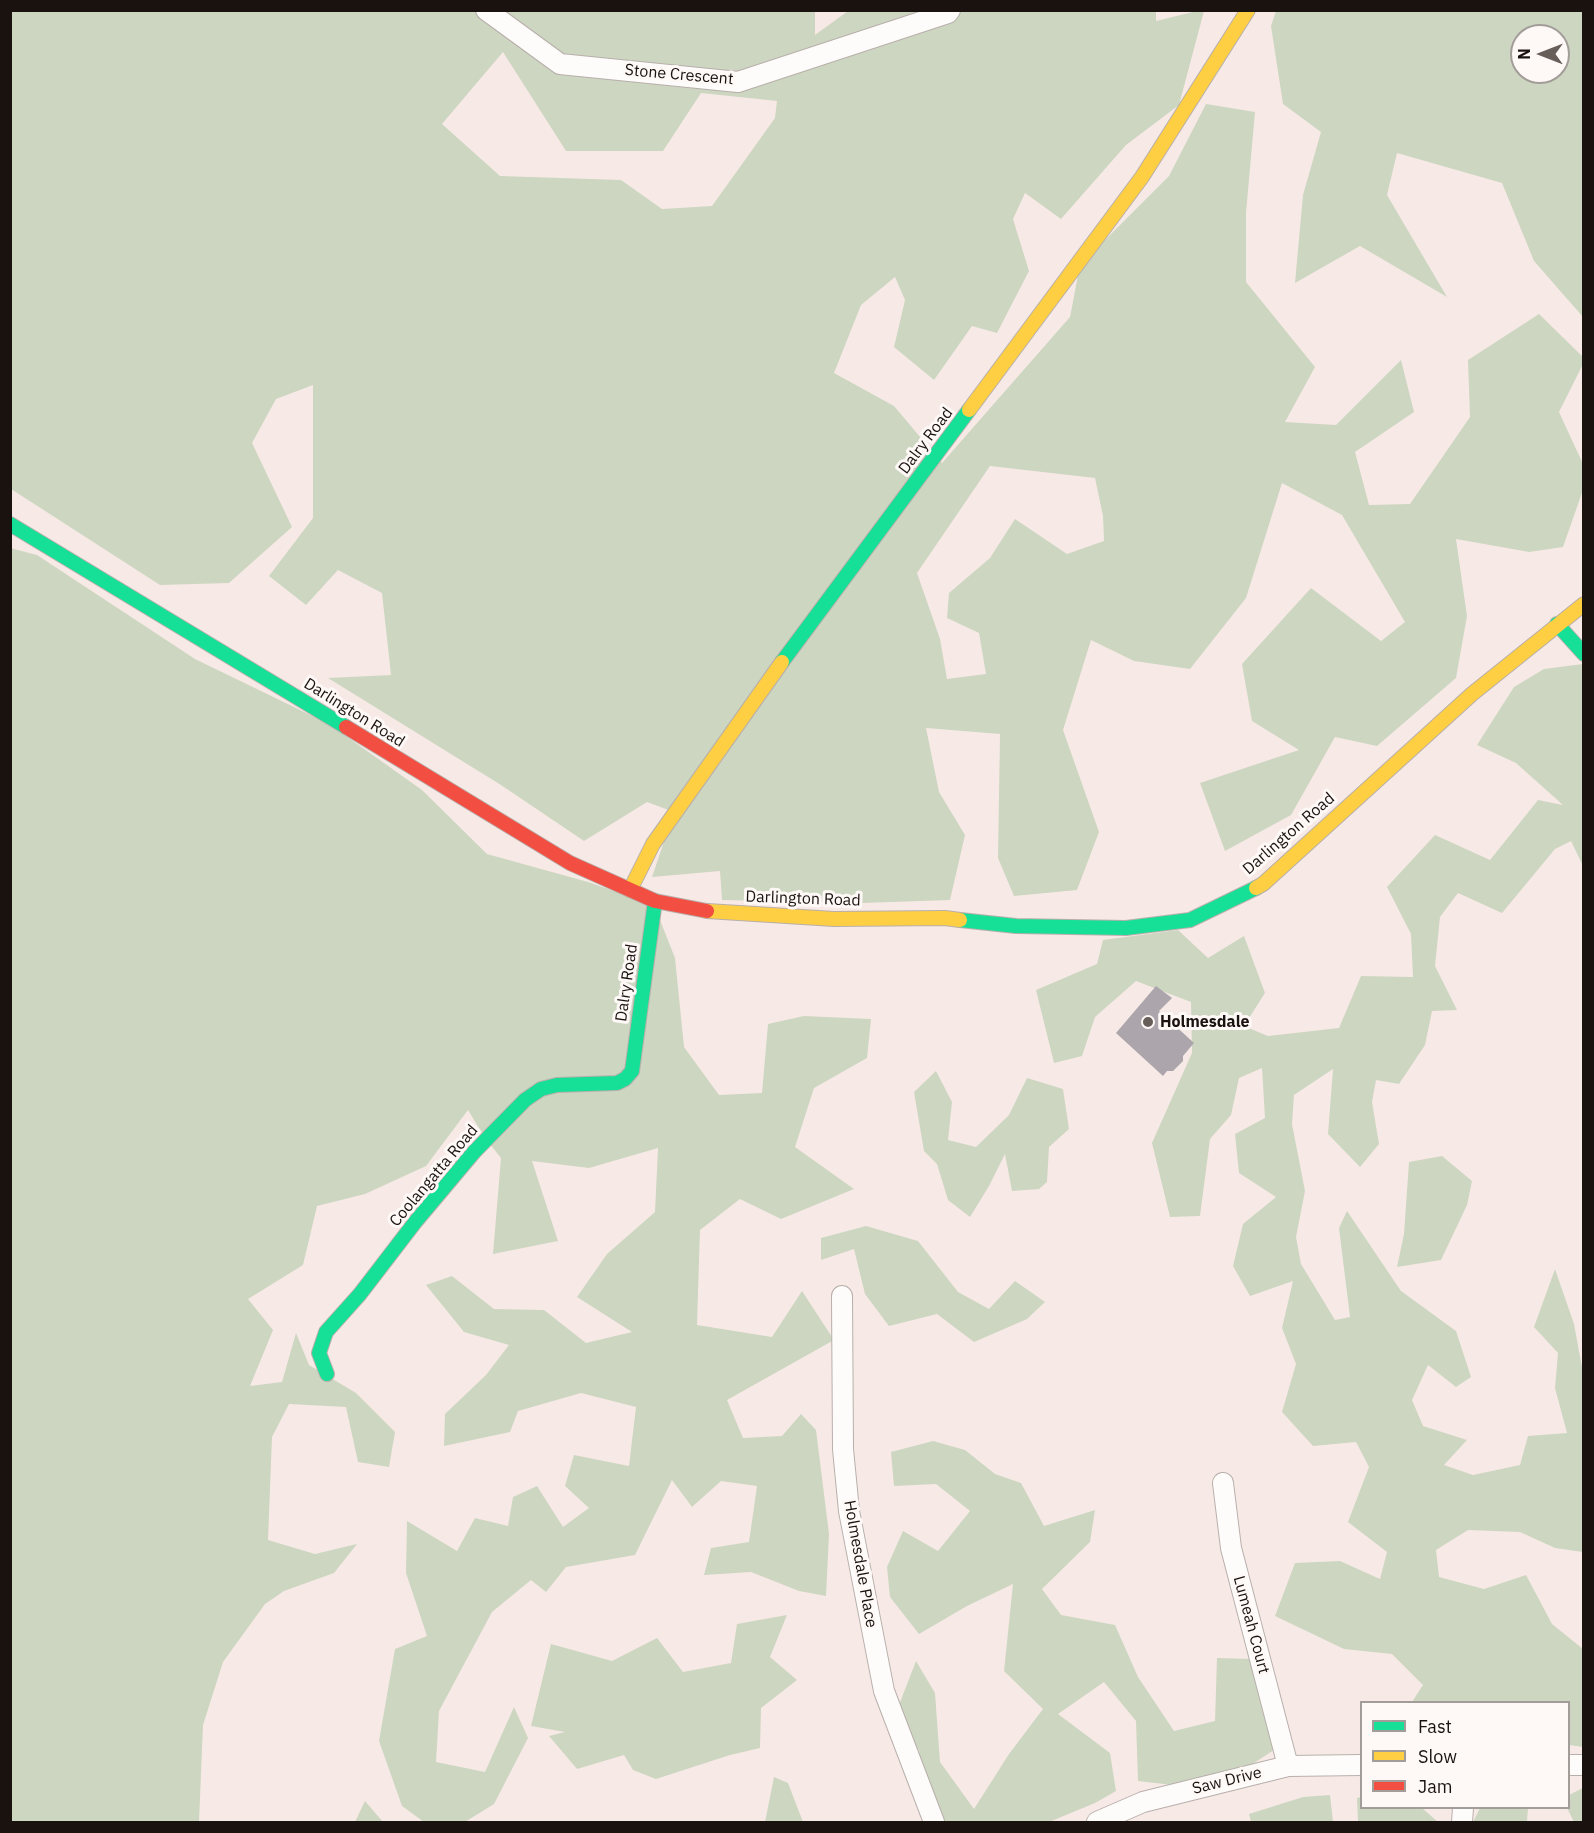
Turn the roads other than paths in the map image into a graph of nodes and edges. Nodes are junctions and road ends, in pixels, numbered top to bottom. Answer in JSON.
{"nodes":[{"id":1,"x":486,"y":10,"type":"edge"},
{"id":2,"x":950,"y":10,"type":"edge"},
{"id":3,"x":1248,"y":10,"type":"edge"},
{"id":4,"x":10,"y":524,"type":"edge"},
{"id":5,"x":1579,"y":607,"type":"edge"},
{"id":6,"x":1557,"y":624,"type":"junction"},
{"id":7,"x":1584,"y":624,"type":"edge"},
{"id":8,"x":1584,"y":654,"type":"edge"},
{"id":9,"x":630,"y":890,"type":"junction"},
{"id":10,"x":655,"y":901,"type":"junction"},
{"id":11,"x":632,"y":1071,"type":"joint"},
{"id":12,"x":842,"y":1296,"type":"dead end"},
{"id":13,"x":327,"y":1374,"type":"dead end"},
{"id":14,"x":1222,"y":1483,"type":"dead end"},
{"id":15,"x":1360,"y":1765,"type":"edge"},
{"id":16,"x":1288,"y":1766,"type":"junction"},
{"id":17,"x":934,"y":1822,"type":"edge"},
{"id":18,"x":1097,"y":1822,"type":"edge"}],
"edges":[{"from":1,"to":2,"type":"street","name":"Stone Crescent"},
{"from":3,"to":9,"type":"street","name":"Dalry Road"},
{"from":4,"to":9,"type":"street","name":"Darlington Road"},
{"from":5,"to":6,"type":"street","name":"Darlington Road"},
{"from":5,"to":7,"type":"street"},
{"from":6,"to":8,"type":"street"},
{"from":6,"to":10,"type":"street","name":"Darlington Road"},
{"from":9,"to":10,"type":"street","name":"Darlington Road"},
{"from":10,"to":11,"type":"street","name":"Dalry Road"},
{"from":11,"to":13,"type":"street","name":"Coolangatta Road"},
{"from":12,"to":17,"type":"street","name":"Holmesdale Place"},
{"from":14,"to":16,"type":"street","name":"Lumeah Court"},
{"from":15,"to":16,"type":"street","name":"Saw Drive"},
{"from":16,"to":18,"type":"street","name":"Saw Drive"}]}
